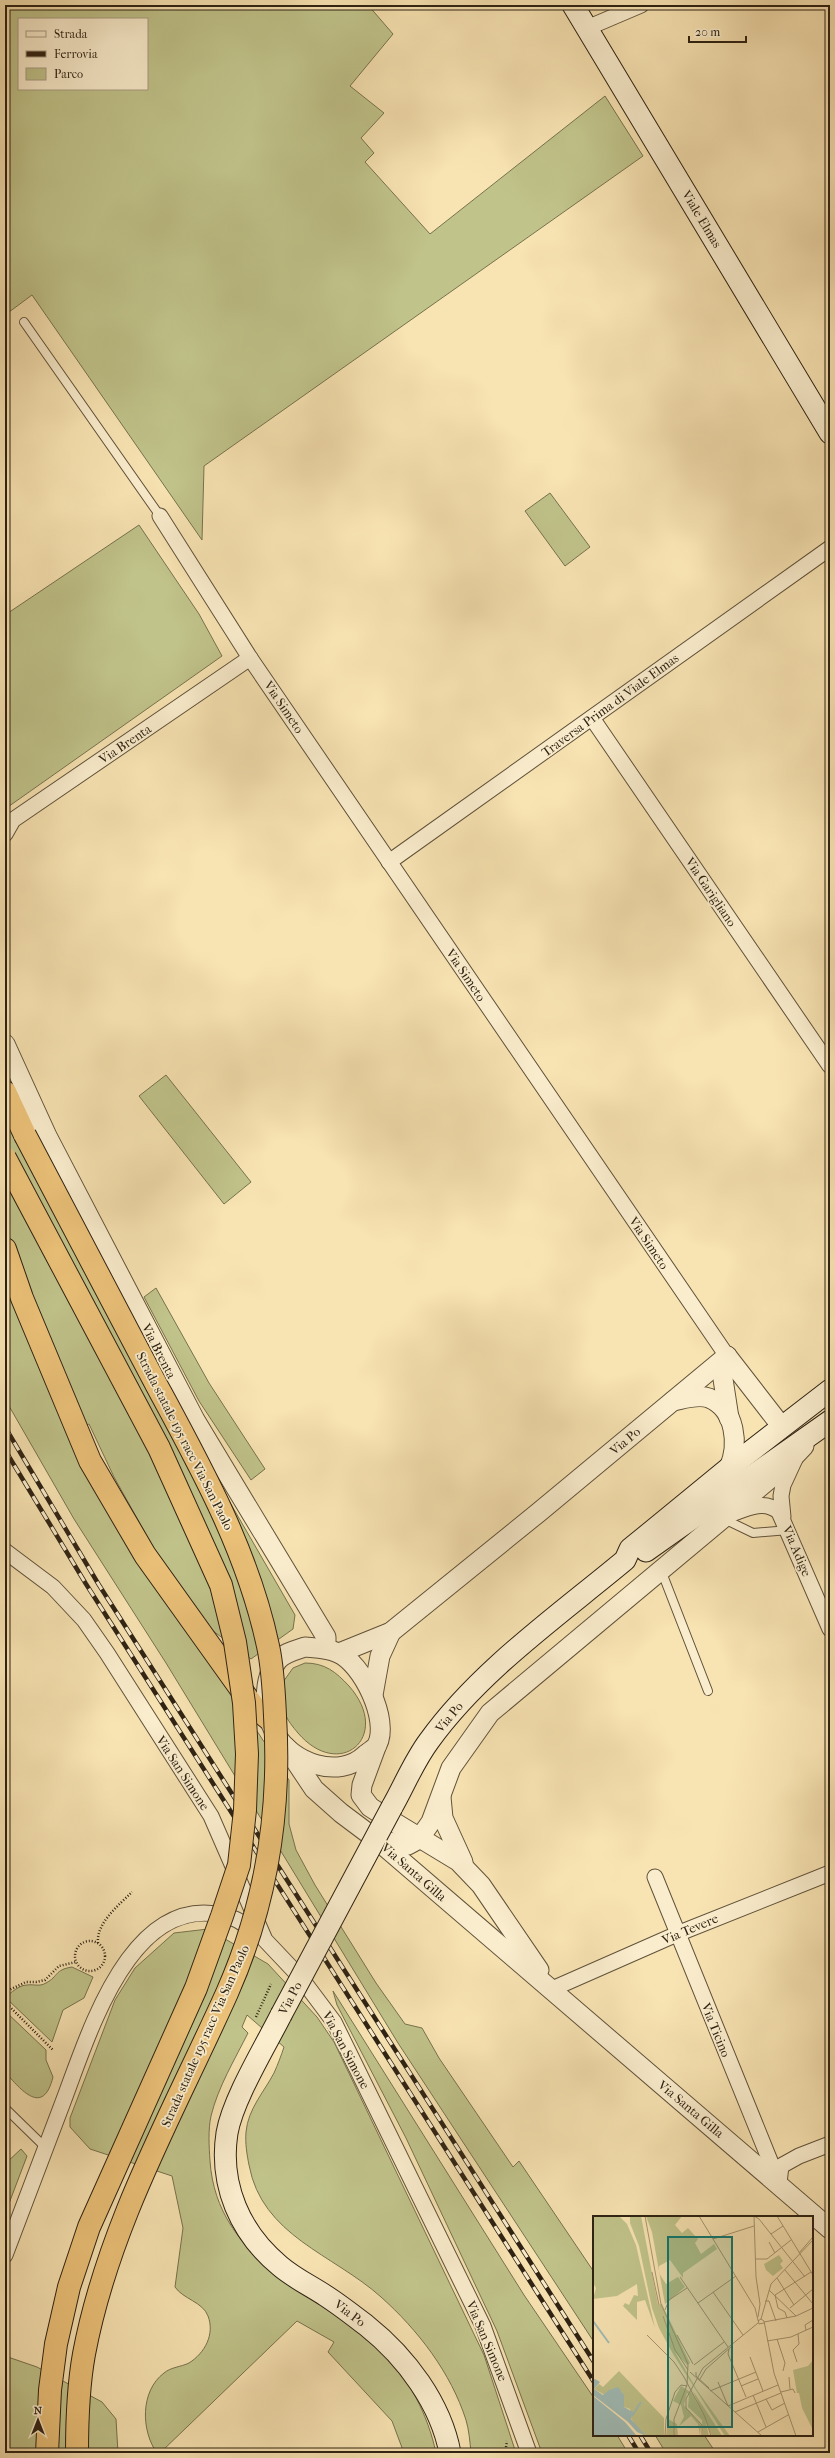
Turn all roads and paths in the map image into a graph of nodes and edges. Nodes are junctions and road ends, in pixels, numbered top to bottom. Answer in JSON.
{"nodes":[{"id":1,"x":573,"y":5,"type":"edge"},
{"id":2,"x":641,"y":5,"type":"edge"},
{"id":3,"x":587,"y":28,"type":"junction"},
{"id":4,"x":24,"y":322,"type":"dead end"},
{"id":5,"x":830,"y":433,"type":"edge"},
{"id":6,"x":160,"y":516,"type":"joint"},
{"id":7,"x":830,"y":548,"type":"edge"},
{"id":8,"x":250,"y":658,"type":"junction"},
{"id":9,"x":592,"y":718,"type":"junction"},
{"id":10,"x":5,"y":834,"type":"edge"},
{"id":11,"x":389,"y":862,"type":"junction"},
{"id":12,"x":5,"y":1044,"type":"edge"},
{"id":13,"x":830,"y":1066,"type":"edge"},
{"id":14,"x":5,"y":1092,"type":"edge"},
{"id":15,"x":5,"y":1158,"type":"edge"},
{"id":16,"x":5,"y":1249,"type":"edge"},
{"id":17,"x":727,"y":1356,"type":"junction"},
{"id":18,"x":830,"y":1390,"type":"edge"},
{"id":19,"x":673,"y":1401,"type":"junction"},
{"id":20,"x":729,"y":1421,"type":"junction"},
{"id":21,"x":825,"y":1425,"type":"edge"},
{"id":22,"x":782,"y":1428,"type":"junction"},
{"id":23,"x":797,"y":1454,"type":"junction"},
{"id":24,"x":729,"y":1468,"type":"junction"},
{"id":25,"x":725,"y":1517,"type":"junction"},
{"id":26,"x":786,"y":1523,"type":"junction"},
{"id":27,"x":5,"y":1551,"type":"edge"},
{"id":28,"x":625,"y":1560,"type":"junction"},
{"id":29,"x":661,"y":1569,"type":"junction"},
{"id":30,"x":830,"y":1629,"type":"edge"},
{"id":31,"x":391,"y":1632,"type":"junction"},
{"id":32,"x":332,"y":1651,"type":"junction"},
{"id":33,"x":708,"y":1691,"type":"dead end"},
{"id":34,"x":373,"y":1695,"type":"junction"},
{"id":35,"x":269,"y":1719,"type":"junction"},
{"id":36,"x":377,"y":1745,"type":"junction"},
{"id":37,"x":286,"y":1747,"type":"junction"},
{"id":38,"x":442,"y":1788,"type":"junction"},
{"id":39,"x":419,"y":1839,"type":"junction"},
{"id":40,"x":377,"y":1840,"type":"junction"},
{"id":41,"x":468,"y":1872,"type":"junction"},
{"id":42,"x":830,"y":1873,"type":"edge"},
{"id":43,"x":655,"y":1877,"type":"dead end"},
{"id":44,"x":132,"y":1892,"type":"dead end"},
{"id":45,"x":677,"y":1934,"type":"junction"},
{"id":46,"x":265,"y":1940,"type":"junction"},
{"id":47,"x":98,"y":1943,"type":"junction"},
{"id":48,"x":76,"y":1962,"type":"junction"},
{"id":49,"x":271,"y":1984,"type":"dead end"},
{"id":50,"x":552,"y":1989,"type":"junction"},
{"id":51,"x":5,"y":1992,"type":"edge"},
{"id":52,"x":5,"y":2002,"type":"edge"},
{"id":53,"x":253,"y":2022,"type":"dead end"},
{"id":54,"x":53,"y":2050,"type":"dead end"},
{"id":55,"x":5,"y":2108,"type":"edge"},
{"id":56,"x":830,"y":2144,"type":"edge"},
{"id":57,"x":46,"y":2148,"type":"junction"},
{"id":58,"x":779,"y":2183,"type":"junction"},
{"id":59,"x":830,"y":2229,"type":"edge"},
{"id":60,"x":5,"y":2255,"type":"edge"},
{"id":61,"x":47,"y":2453,"type":"edge"},
{"id":62,"x":77,"y":2453,"type":"edge"},
{"id":63,"x":450,"y":2453,"type":"edge"},
{"id":64,"x":528,"y":2453,"type":"edge"}],
"edges":[{"from":1,"to":3,"type":"main road","name":"Viale Elmas"},
{"from":2,"to":3,"type":"street"},
{"from":3,"to":5,"type":"main road","name":"Viale Elmas"},
{"from":4,"to":6,"type":"lane"},
{"from":6,"to":8,"type":"street","name":"Via Simeto"},
{"from":7,"to":9,"type":"street","name":"Traversa Prima di Viale Elmas"},
{"from":8,"to":10,"type":"street","name":"Via Brenta"},
{"from":8,"to":11,"type":"street","name":"Via Simeto"},
{"from":9,"to":11,"type":"street","name":"Traversa Prima di Viale Elmas"},
{"from":9,"to":13,"type":"street","name":"Via Garigliano"},
{"from":11,"to":17,"type":"street","name":"Via Simeto"},
{"from":12,"to":32,"type":"street","name":"Via Brenta"},
{"from":14,"to":62,"type":"highway","name":"Strada statale 195 racc Via San Paolo","bridge":true},
{"from":15,"to":61,"type":"highway","name":"Strada statale 195 racc Via San Paolo","bridge":true},
{"from":16,"to":35,"type":"highway"},
{"from":17,"to":19,"type":"street","name":"Via Po"},
{"from":17,"to":20,"type":"street"},
{"from":17,"to":22,"type":"street","name":"Via Simeto"},
{"from":18,"to":22,"type":"main road","name":"Via Po"},
{"from":19,"to":20,"type":"street","name":"Via Po"},
{"from":19,"to":31,"type":"street","name":"Via Po"},
{"from":20,"to":24,"type":"street","name":"Via Po"},
{"from":21,"to":23,"type":"street"},
{"from":21,"to":28,"type":"main road","name":"Via Po"},
{"from":22,"to":24,"type":"main road","name":"Via Po"},
{"from":23,"to":25,"type":"street"},
{"from":23,"to":26,"type":"street","name":"Via Adige"},
{"from":24,"to":28,"type":"main road","name":"Via Po"},
{"from":25,"to":26,"type":"lane"},
{"from":25,"to":26,"type":"street","name":"Via Adige"},
{"from":25,"to":29,"type":"street"},
{"from":26,"to":30,"type":"street","name":"Via Adige"},
{"from":27,"to":46,"type":"street","name":"Via San Simone"},
{"from":28,"to":63,"type":"main road","name":"Via Po","bridge":true},
{"from":29,"to":33,"type":"lane"},
{"from":29,"to":38,"type":"street"},
{"from":31,"to":32,"type":"street","name":"Via Po"},
{"from":31,"to":34,"type":"street","name":"Via Po"},
{"from":32,"to":34,"type":"street"},
{"from":32,"to":35,"type":"street"},
{"from":34,"to":36,"type":"street"},
{"from":35,"to":37,"type":"street"},
{"from":36,"to":37,"type":"street"},
{"from":36,"to":39,"type":"street","name":"Via Santa Gilla"},
{"from":37,"to":40,"type":"street","name":"Via Santa Gilla"},
{"from":38,"to":39,"type":"street"},
{"from":38,"to":41,"type":"street"},
{"from":39,"to":40,"type":"street"},
{"from":39,"to":41,"type":"street","name":"Via Santa Gilla"},
{"from":40,"to":50,"type":"street","name":"Via Santa Gilla"},
{"from":41,"to":50,"type":"street","name":"Via Santa Gilla"},
{"from":42,"to":45,"type":"street","name":"Via Tevere"},
{"from":43,"to":45,"type":"street","name":"Via Ticino"},
{"from":44,"to":47,"type":"path"},
{"from":45,"to":50,"type":"street","name":"Via Tevere"},
{"from":45,"to":58,"type":"street","name":"Via Ticino"},
{"from":46,"to":57,"type":"street"},
{"from":46,"to":64,"type":"street","name":"Via San Simone"},
{"from":47,"to":48,"type":"path"},
{"from":47,"to":48,"type":"path"},
{"from":48,"to":51,"type":"path"},
{"from":49,"to":53,"type":"path"},
{"from":50,"to":58,"type":"street","name":"Via Santa Gilla"},
{"from":52,"to":54,"type":"path"},
{"from":55,"to":57,"type":"lane"},
{"from":56,"to":58,"type":"street"},
{"from":57,"to":60,"type":"street"},
{"from":58,"to":59,"type":"street","name":"Via Santa Gilla"}]}
